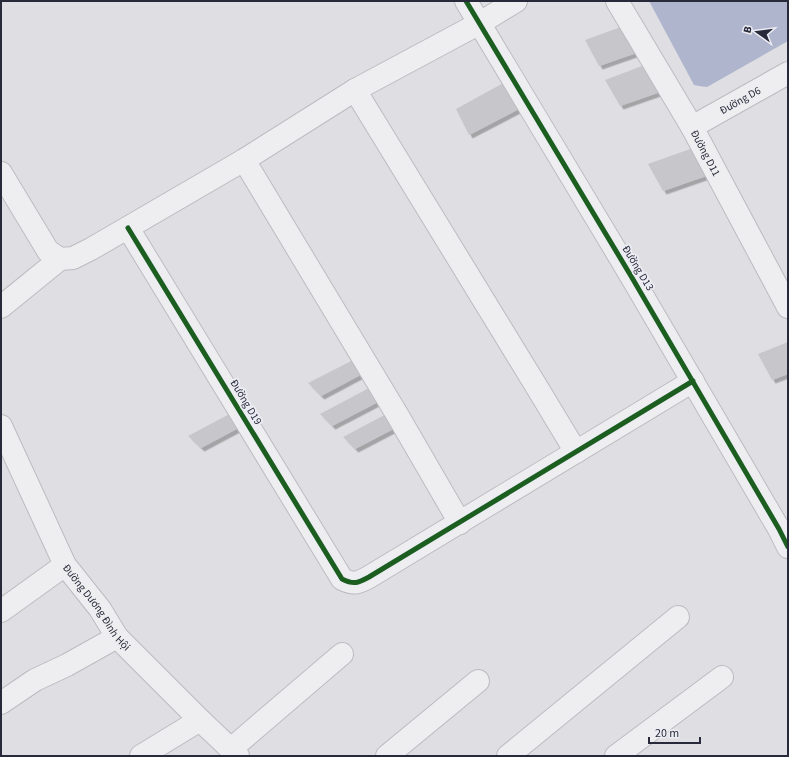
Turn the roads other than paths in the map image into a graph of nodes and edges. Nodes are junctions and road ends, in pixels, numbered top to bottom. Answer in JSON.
{"nodes":[{"id":1,"x":466,"y":1,"type":"edge"},
{"id":2,"x":516,"y":1,"type":"edge"},
{"id":3,"x":618,"y":1,"type":"edge"},
{"id":4,"x":480,"y":23,"type":"junction"},
{"id":5,"x":788,"y":73,"type":"edge"},
{"id":6,"x":355,"y":90,"type":"junction"},
{"id":7,"x":692,"y":127,"type":"junction"},
{"id":8,"x":244,"y":160,"type":"junction"},
{"id":9,"x":1,"y":173,"type":"edge"},
{"id":10,"x":128,"y":228,"type":"junction"},
{"id":11,"x":60,"y":259,"type":"junction"},
{"id":12,"x":1,"y":307,"type":"edge"},
{"id":13,"x":788,"y":307,"type":"edge"},
{"id":14,"x":693,"y":381,"type":"junction"},
{"id":15,"x":1,"y":426,"type":"edge"},
{"id":16,"x":576,"y":452,"type":"junction"},
{"id":17,"x":460,"y":523,"type":"junction"},
{"id":18,"x":785,"y":533,"type":"edge"},
{"id":19,"x":66,"y":565,"type":"junction"},
{"id":20,"x":1,"y":611,"type":"edge"},
{"id":21,"x":678,"y":617,"type":"dead end"},
{"id":22,"x":117,"y":637,"type":"junction"},
{"id":23,"x":342,"y":654,"type":"dead end"},
{"id":24,"x":722,"y":676,"type":"dead end"},
{"id":25,"x":478,"y":681,"type":"dead end"},
{"id":26,"x":1,"y":703,"type":"edge"},
{"id":27,"x":200,"y":720,"type":"junction"},
{"id":28,"x":234,"y":753,"type":"edge"},
{"id":29,"x":141,"y":756,"type":"edge"},
{"id":30,"x":387,"y":756,"type":"edge"},
{"id":31,"x":508,"y":756,"type":"edge"},
{"id":32,"x":616,"y":756,"type":"edge"}],
"edges":[{"from":1,"to":4,"type":"street","name":"Đường D13"},
{"from":2,"to":4,"type":"street"},
{"from":3,"to":7,"type":"street","name":"Đường D11"},
{"from":4,"to":6,"type":"street"},
{"from":4,"to":14,"type":"street","name":"Đường D13"},
{"from":5,"to":7,"type":"street","name":"Đường D6"},
{"from":6,"to":8,"type":"street"},
{"from":6,"to":16,"type":"street"},
{"from":7,"to":13,"type":"street","name":"Đường D11"},
{"from":8,"to":10,"type":"street"},
{"from":8,"to":17,"type":"street"},
{"from":9,"to":11,"type":"street"},
{"from":10,"to":11,"type":"street"},
{"from":10,"to":17,"type":"street","name":"Đường D19"},
{"from":11,"to":12,"type":"street"},
{"from":14,"to":16,"type":"street"},
{"from":14,"to":18,"type":"street","name":"Đường D13"},
{"from":15,"to":19,"type":"street","name":"Đường Dương Đình Hội"},
{"from":16,"to":17,"type":"street"},
{"from":19,"to":20,"type":"street"},
{"from":19,"to":22,"type":"street","name":"Đường Dương Đình Hội"},
{"from":21,"to":31,"type":"street"},
{"from":22,"to":26,"type":"street"},
{"from":22,"to":27,"type":"street","name":"Đường Dương Đình Hội"},
{"from":23,"to":28,"type":"street"},
{"from":24,"to":32,"type":"street"},
{"from":25,"to":30,"type":"street"},
{"from":27,"to":28,"type":"street","name":"Đường Dương Đình Hội"},
{"from":27,"to":29,"type":"street"}]}
